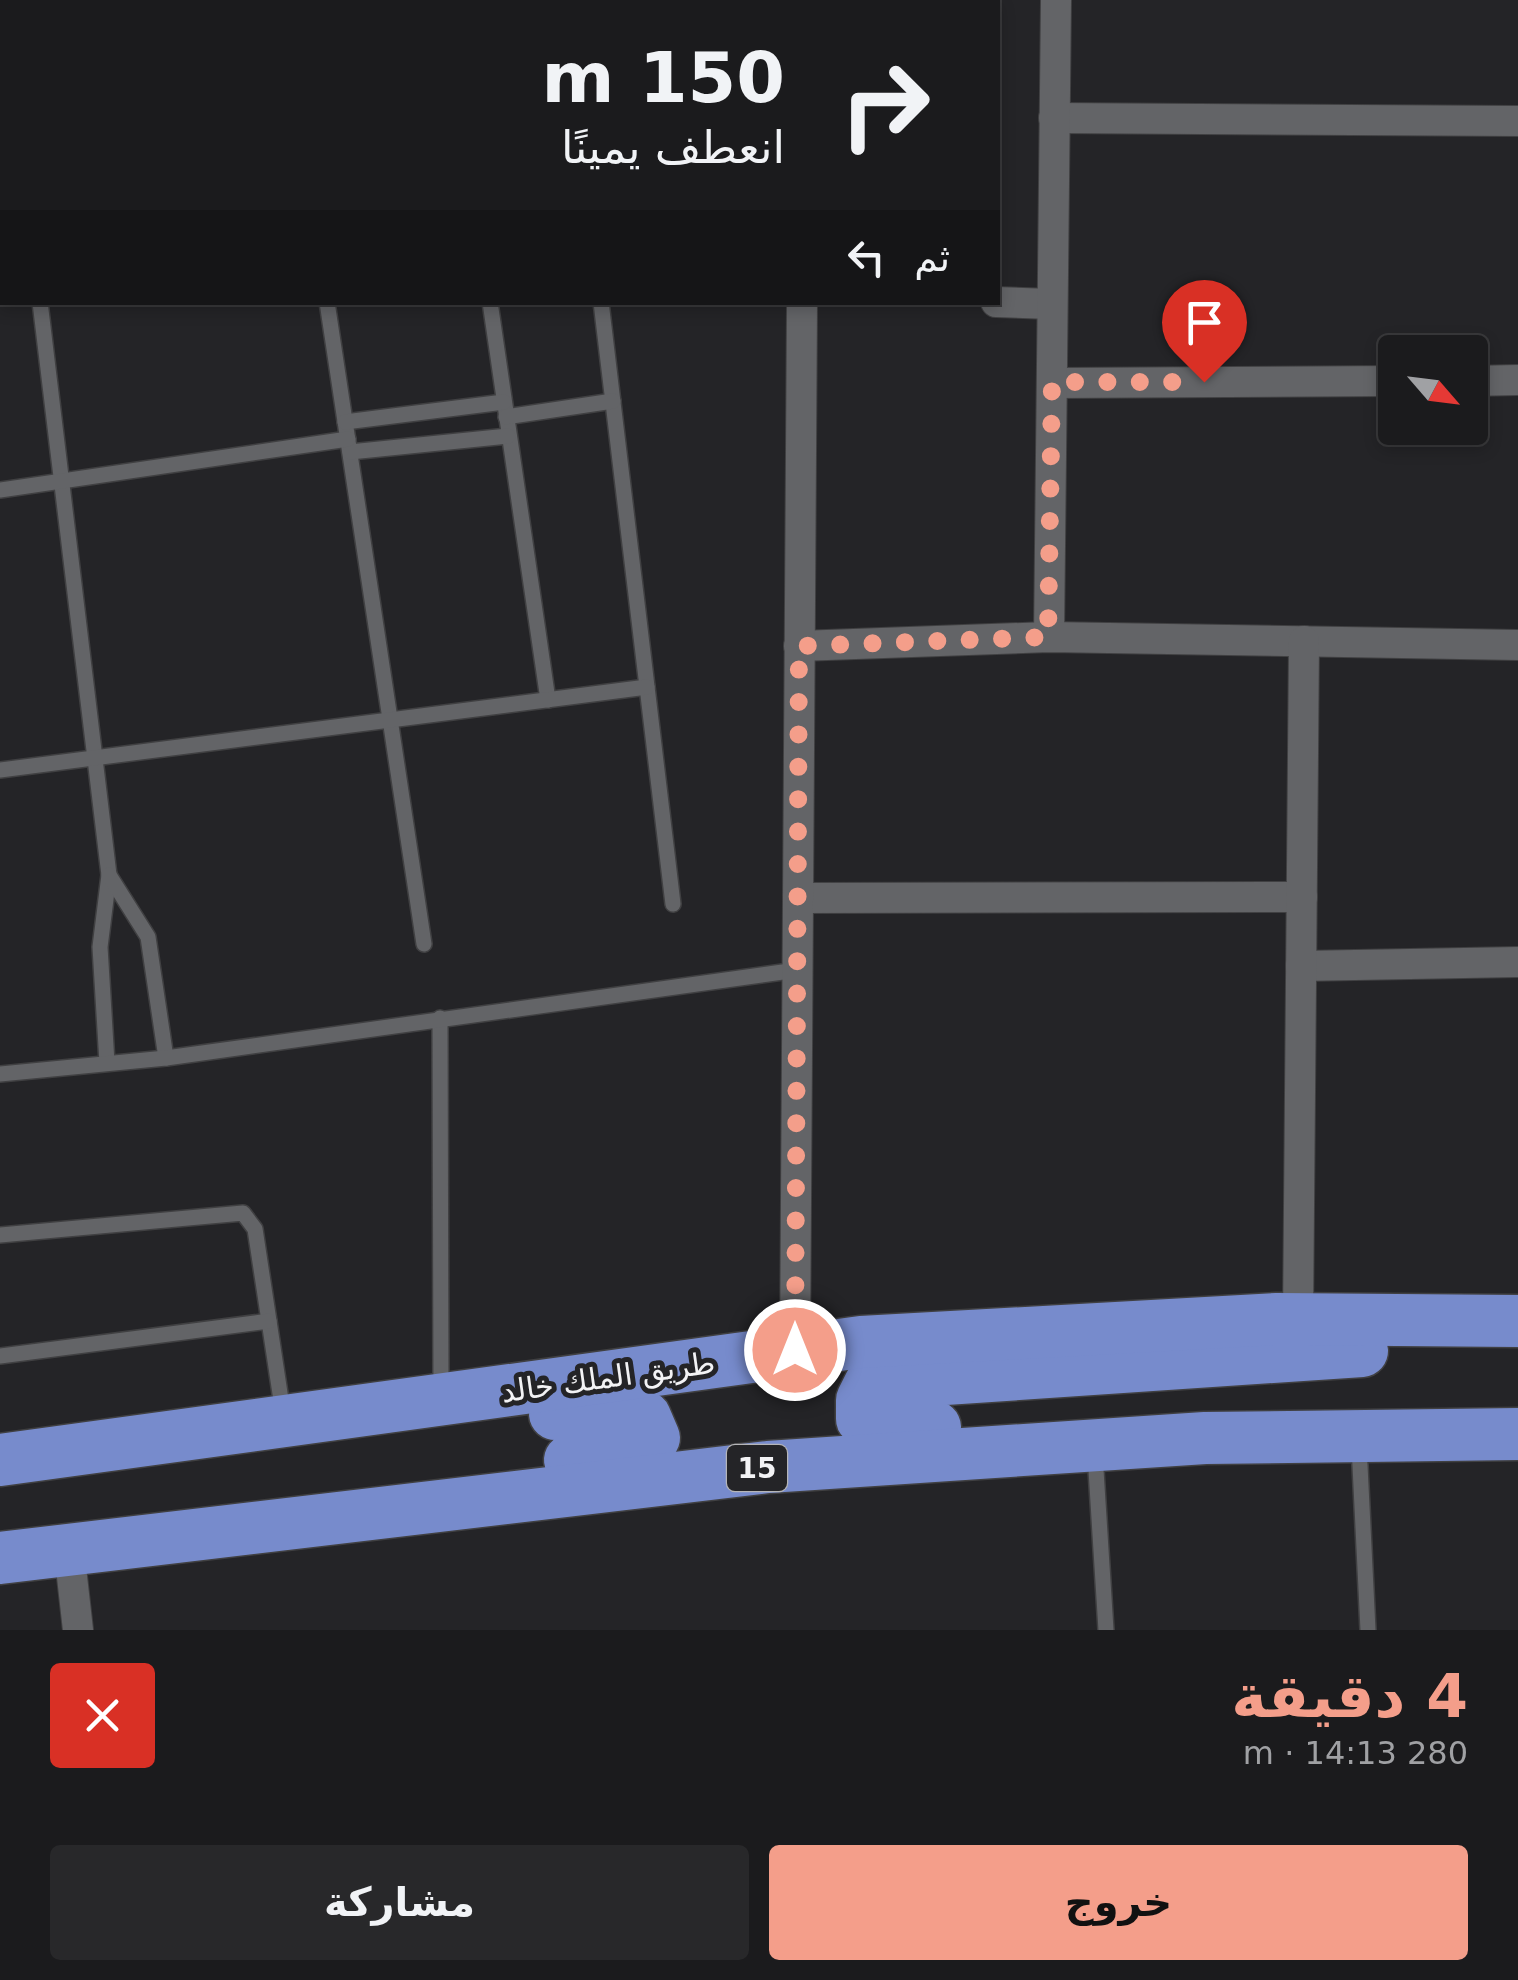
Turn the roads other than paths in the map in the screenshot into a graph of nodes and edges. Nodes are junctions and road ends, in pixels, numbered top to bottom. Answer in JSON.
{"nodes":[{"id":1,"x":1056,"y":0,"type":"edge"},
{"id":2,"x":1054,"y":118,"type":"junction"},
{"id":3,"x":1518,"y":121,"type":"edge"},
{"id":4,"x":1000,"y":302,"type":"edge"},
{"id":5,"x":1052,"y":304,"type":"junction"},
{"id":6,"x":40,"y":305,"type":"edge"},
{"id":7,"x":327,"y":305,"type":"edge"},
{"id":8,"x":490,"y":305,"type":"edge"},
{"id":9,"x":601,"y":305,"type":"edge"},
{"id":10,"x":802,"y":305,"type":"edge"},
{"id":11,"x":1488,"y":380,"type":"edge"},
{"id":12,"x":1518,"y":380,"type":"edge"},
{"id":13,"x":1378,"y":381,"type":"edge"},
{"id":14,"x":1052,"y":382,"type":"junction"},
{"id":15,"x":613,"y":401,"type":"junction"},
{"id":16,"x":505,"y":409,"type":"junction"},
{"id":17,"x":397,"y":416,"type":"junction"},
{"id":18,"x":345,"y":422,"type":"junction"},
{"id":19,"x":508,"y":436,"type":"junction"},
{"id":20,"x":349,"y":446,"type":"junction"},
{"id":21,"x":401,"y":447,"type":"junction"},
{"id":22,"x":62,"y":484,"type":"junction"},
{"id":23,"x":0,"y":490,"type":"edge"},
{"id":24,"x":1048,"y":637,"type":"junction"},
{"id":25,"x":1304,"y":641,"type":"junction"},
{"id":26,"x":1518,"y":644,"type":"edge"},
{"id":27,"x":799,"y":646,"type":"junction"},
{"id":28,"x":647,"y":687,"type":"junction"},
{"id":29,"x":548,"y":700,"type":"junction"},
{"id":30,"x":390,"y":720,"type":"junction"},
{"id":31,"x":94,"y":757,"type":"junction"},
{"id":32,"x":0,"y":770,"type":"edge"},
{"id":33,"x":109,"y":875,"type":"junction"},
{"id":34,"x":1302,"y":897,"type":"junction"},
{"id":35,"x":798,"y":898,"type":"junction"},
{"id":36,"x":673,"y":904,"type":"dead end"},
{"id":37,"x":424,"y":944,"type":"dead end"},
{"id":38,"x":1518,"y":962,"type":"edge"},
{"id":39,"x":1301,"y":966,"type":"junction"},
{"id":40,"x":797,"y":970,"type":"junction"},
{"id":41,"x":440,"y":1018,"type":"junction"},
{"id":42,"x":166,"y":1058,"type":"junction"},
{"id":43,"x":107,"y":1063,"type":"junction"},
{"id":44,"x":0,"y":1074,"type":"edge"},
{"id":45,"x":0,"y":1235,"type":"edge"},
{"id":46,"x":1298,"y":1319,"type":"junction"},
{"id":47,"x":1518,"y":1321,"type":"edge"},
{"id":48,"x":269,"y":1322,"type":"junction"},
{"id":49,"x":1518,"y":1340,"type":"edge"},
{"id":50,"x":795,"y":1350,"type":"junction"},
{"id":51,"x":0,"y":1356,"type":"edge"},
{"id":52,"x":441,"y":1400,"type":"junction"},
{"id":53,"x":1518,"y":1413,"type":"edge"},
{"id":54,"x":284,"y":1422,"type":"junction"},
{"id":55,"x":1518,"y":1434,"type":"edge"},
{"id":56,"x":1359,"y":1436,"type":"junction"},
{"id":57,"x":1094,"y":1445,"type":"junction"},
{"id":58,"x":92,"y":1450,"type":"junction"},
{"id":59,"x":0,"y":1460,"type":"edge"},
{"id":60,"x":0,"y":1543,"type":"edge"},
{"id":61,"x":69,"y":1550,"type":"junction"},
{"id":62,"x":0,"y":1558,"type":"edge"},
{"id":63,"x":78,"y":1630,"type":"edge"},
{"id":64,"x":1106,"y":1630,"type":"edge"},
{"id":65,"x":1368,"y":1630,"type":"edge"}],
"edges":[{"from":1,"to":2,"type":"street"},
{"from":2,"to":3,"type":"street"},
{"from":2,"to":5,"type":"street"},
{"from":4,"to":5,"type":"street"},
{"from":5,"to":14,"type":"street"},
{"from":6,"to":22,"type":"lane"},
{"from":7,"to":18,"type":"lane"},
{"from":8,"to":16,"type":"lane"},
{"from":9,"to":15,"type":"lane"},
{"from":10,"to":27,"type":"street"},
{"from":11,"to":12,"type":"street"},
{"from":13,"to":14,"type":"street"},
{"from":14,"to":24,"type":"street"},
{"from":15,"to":16,"type":"lane"},
{"from":15,"to":28,"type":"lane"},
{"from":16,"to":17,"type":"lane"},
{"from":16,"to":19,"type":"lane"},
{"from":17,"to":18,"type":"lane"},
{"from":17,"to":21,"type":"lane"},
{"from":18,"to":20,"type":"lane"},
{"from":19,"to":21,"type":"lane"},
{"from":19,"to":29,"type":"lane"},
{"from":20,"to":21,"type":"lane"},
{"from":20,"to":22,"type":"lane"},
{"from":20,"to":30,"type":"lane"},
{"from":22,"to":23,"type":"lane"},
{"from":22,"to":31,"type":"lane"},
{"from":24,"to":25,"type":"street"},
{"from":24,"to":27,"type":"street"},
{"from":25,"to":26,"type":"street"},
{"from":25,"to":34,"type":"street"},
{"from":27,"to":35,"type":"street"},
{"from":28,"to":29,"type":"lane"},
{"from":28,"to":36,"type":"lane"},
{"from":29,"to":30,"type":"lane"},
{"from":30,"to":31,"type":"lane"},
{"from":30,"to":37,"type":"lane"},
{"from":31,"to":32,"type":"lane"},
{"from":31,"to":33,"type":"lane"},
{"from":33,"to":42,"type":"lane"},
{"from":33,"to":43,"type":"lane"},
{"from":34,"to":35,"type":"street"},
{"from":34,"to":39,"type":"street"},
{"from":35,"to":40,"type":"street"},
{"from":38,"to":39,"type":"street"},
{"from":39,"to":46,"type":"street"},
{"from":40,"to":41,"type":"lane"},
{"from":40,"to":50,"type":"street"},
{"from":41,"to":42,"type":"lane"},
{"from":41,"to":52,"type":"lane"},
{"from":42,"to":43,"type":"lane"},
{"from":43,"to":44,"type":"lane"},
{"from":45,"to":48,"type":"lane"},
{"from":46,"to":47,"type":"highway","name":"طريق الملك خالد"},
{"from":46,"to":50,"type":"highway","name":"طريق الملك خالد"},
{"from":48,"to":51,"type":"lane"},
{"from":48,"to":54,"type":"lane"},
{"from":49,"to":53,"type":"highway"},
{"from":50,"to":52,"type":"highway","name":"طريق الملك خالد"},
{"from":52,"to":54,"type":"highway","name":"طريق الملك خالد"},
{"from":54,"to":58,"type":"highway","name":"طريق الملك خالد"},
{"from":55,"to":56,"type":"highway","number":"15"},
{"from":56,"to":57,"type":"highway","number":"15"},
{"from":56,"to":65,"type":"lane"},
{"from":57,"to":61,"type":"highway","number":"15"},
{"from":57,"to":64,"type":"lane"},
{"from":58,"to":59,"type":"highway","name":"طريق الملك خالد"},
{"from":58,"to":60,"type":"highway"},
{"from":61,"to":62,"type":"highway","number":"15"},
{"from":61,"to":63,"type":"street"}]}
